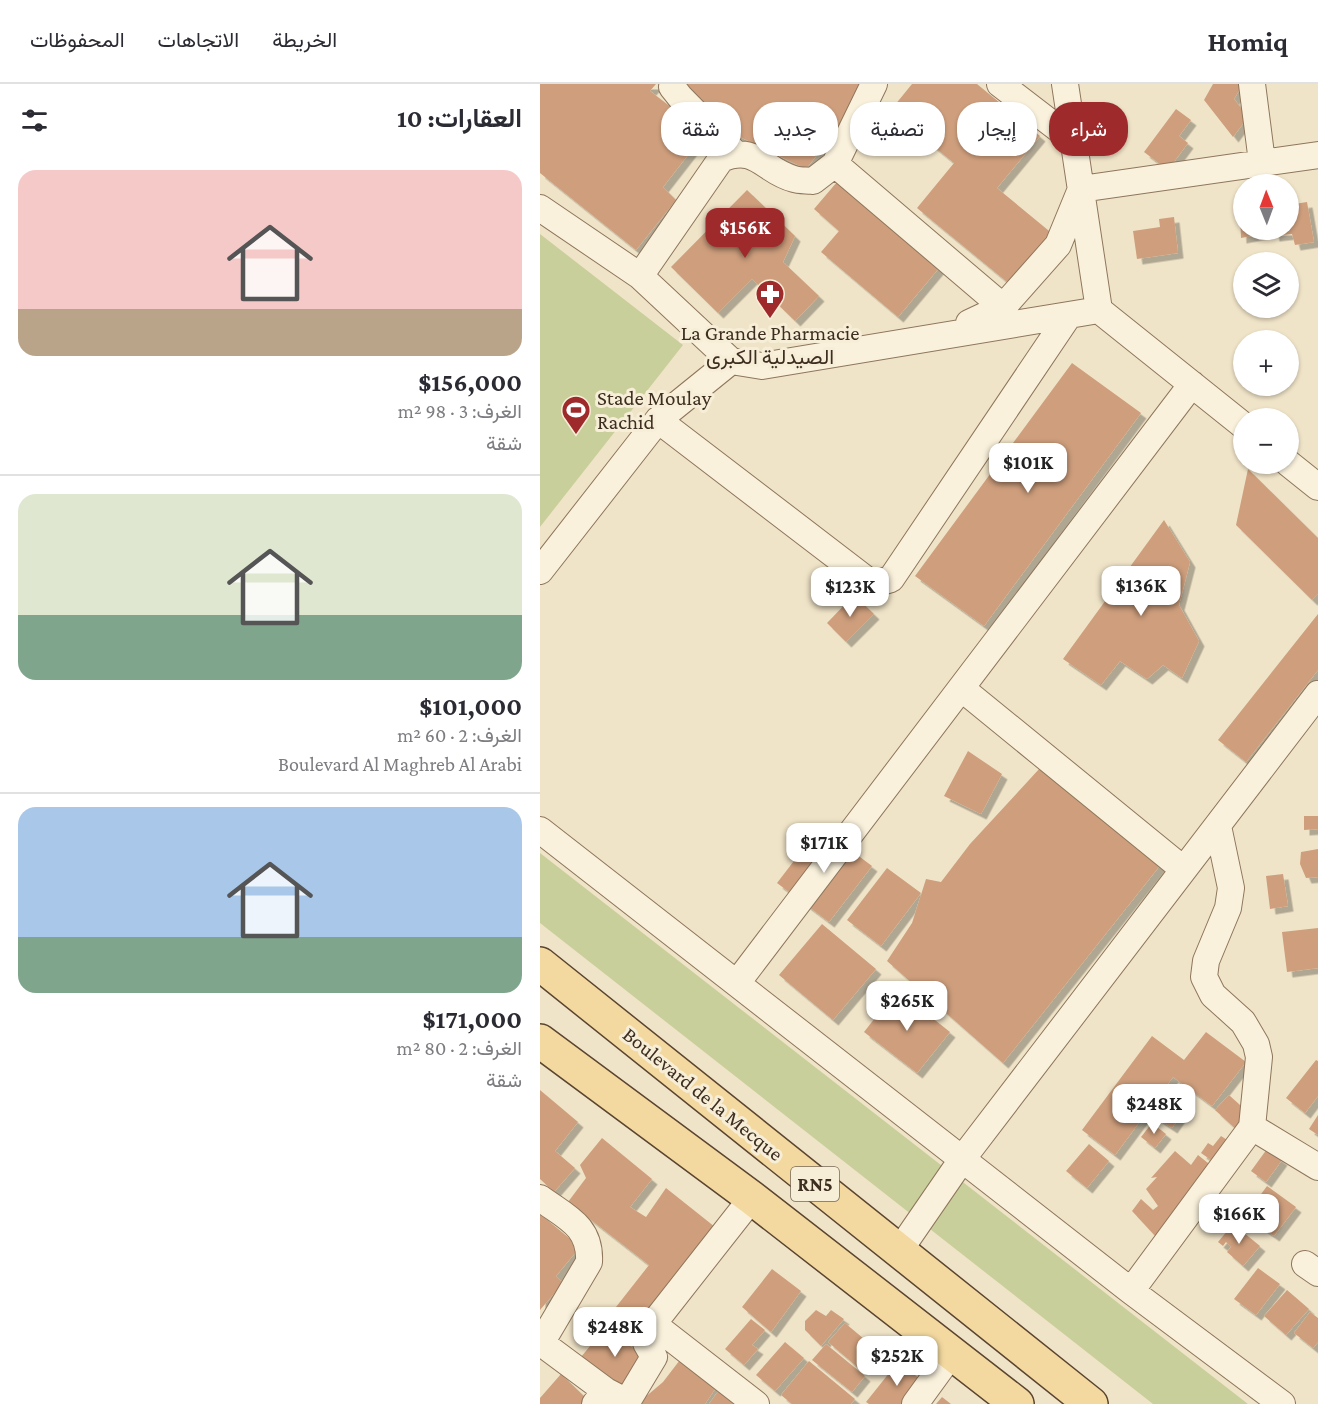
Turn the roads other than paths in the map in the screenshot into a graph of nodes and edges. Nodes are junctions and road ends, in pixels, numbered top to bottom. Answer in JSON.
{"nodes":[{"id":1,"x":673,"y":84,"type":"edge"},
{"id":2,"x":874,"y":84,"type":"edge"},
{"id":3,"x":1000,"y":84,"type":"edge"},
{"id":4,"x":1065,"y":84,"type":"edge"},
{"id":5,"x":1252,"y":84,"type":"edge"},
{"id":6,"x":685,"y":102,"type":"edge"},
{"id":7,"x":1068,"y":102,"type":"edge"},
{"id":8,"x":1049,"y":122,"type":"edge"},
{"id":9,"x":741,"y":153,"type":"edge"},
{"id":10,"x":1318,"y":155,"type":"edge"},
{"id":11,"x":728,"y":156,"type":"edge"},
{"id":12,"x":1076,"y":156,"type":"edge"},
{"id":13,"x":1262,"y":162,"type":"junction"},
{"id":14,"x":835,"y":164,"type":"junction"},
{"id":15,"x":1081,"y":189,"type":"junction"},
{"id":16,"x":540,"y":208,"type":"edge"},
{"id":17,"x":640,"y":276,"type":"junction"},
{"id":18,"x":1003,"y":307,"type":"junction"},
{"id":19,"x":1099,"y":310,"type":"junction"},
{"id":20,"x":1069,"y":315,"type":"junction"},
{"id":21,"x":942,"y":336,"type":"junction"},
{"id":22,"x":731,"y":361,"type":"junction"},
{"id":23,"x":1192,"y":384,"type":"junction"},
{"id":24,"x":1233,"y":417,"type":"edge"},
{"id":25,"x":658,"y":420,"type":"junction"},
{"id":26,"x":1299,"y":472,"type":"edge"},
{"id":27,"x":1318,"y":487,"type":"edge"},
{"id":28,"x":540,"y":571,"type":"edge"},
{"id":29,"x":961,"y":688,"type":"junction"},
{"id":30,"x":1318,"y":694,"type":"edge"},
{"id":31,"x":1218,"y":826,"type":"junction"},
{"id":32,"x":540,"y":830,"type":"edge"},
{"id":33,"x":1184,"y":869,"type":"junction"},
{"id":34,"x":540,"y":964,"type":"edge"},
{"id":35,"x":737,"y":983,"type":"junction"},
{"id":36,"x":540,"y":1041,"type":"edge"},
{"id":37,"x":1252,"y":1126,"type":"junction"},
{"id":38,"x":963,"y":1158,"type":"junction"},
{"id":39,"x":1318,"y":1167,"type":"edge"},
{"id":40,"x":540,"y":1198,"type":"edge"},
{"id":41,"x":752,"y":1198,"type":"junction"},
{"id":42,"x":899,"y":1251,"type":"junction"},
{"id":43,"x":1131,"y":1291,"type":"junction"},
{"id":44,"x":652,"y":1324,"type":"junction"},
{"id":45,"x":540,"y":1343,"type":"edge"},
{"id":46,"x":952,"y":1353,"type":"junction"},
{"id":47,"x":601,"y":1398,"type":"edge"},
{"id":48,"x":756,"y":1404,"type":"edge"},
{"id":49,"x":915,"y":1404,"type":"edge"},
{"id":50,"x":1017,"y":1404,"type":"edge"},
{"id":51,"x":1091,"y":1404,"type":"edge"},
{"id":52,"x":1282,"y":1404,"type":"edge"}],
"edges":[{"from":1,"to":6,"type":"street"},
{"from":2,"to":14,"type":"street"},
{"from":3,"to":8,"type":"street"},
{"from":4,"to":7,"type":"street"},
{"from":5,"to":13,"type":"street"},
{"from":9,"to":14,"type":"street"},
{"from":10,"to":13,"type":"street"},
{"from":11,"to":17,"type":"street"},
{"from":12,"to":15,"type":"street"},
{"from":13,"to":15,"type":"street"},
{"from":14,"to":18,"type":"street"},
{"from":15,"to":18,"type":"street"},
{"from":15,"to":19,"type":"street"},
{"from":16,"to":17,"type":"street"},
{"from":17,"to":22,"type":"street"},
{"from":18,"to":21,"type":"street"},
{"from":19,"to":20,"type":"street"},
{"from":19,"to":23,"type":"street"},
{"from":20,"to":21,"type":"street"},
{"from":20,"to":25,"type":"street"},
{"from":21,"to":22,"type":"street"},
{"from":22,"to":25,"type":"street"},
{"from":23,"to":24,"type":"street"},
{"from":23,"to":29,"type":"street"},
{"from":25,"to":28,"type":"street"},
{"from":26,"to":27,"type":"street"},
{"from":29,"to":33,"type":"street"},
{"from":29,"to":35,"type":"street"},
{"from":30,"to":31,"type":"street"},
{"from":31,"to":33,"type":"street"},
{"from":31,"to":37,"type":"street"},
{"from":32,"to":35,"type":"street"},
{"from":33,"to":38,"type":"street"},
{"from":34,"to":42,"type":"main road","name":"Boulevard de la Mecque","number":"RN5"},
{"from":35,"to":38,"type":"street"},
{"from":36,"to":41,"type":"main road","number":"RN5"},
{"from":37,"to":39,"type":"street"},
{"from":37,"to":43,"type":"street"},
{"from":38,"to":42,"type":"street"},
{"from":38,"to":43,"type":"street"},
{"from":40,"to":45,"type":"street"},
{"from":41,"to":44,"type":"street"},
{"from":41,"to":46,"type":"main road","number":"RN5"},
{"from":42,"to":51,"type":"main road","name":"Boulevard de la Mecque","number":"RN5"},
{"from":43,"to":52,"type":"street"},
{"from":44,"to":47,"type":"street"},
{"from":44,"to":48,"type":"street"},
{"from":45,"to":47,"type":"street"},
{"from":46,"to":49,"type":"street"},
{"from":46,"to":50,"type":"main road","number":"RN5"}]}
